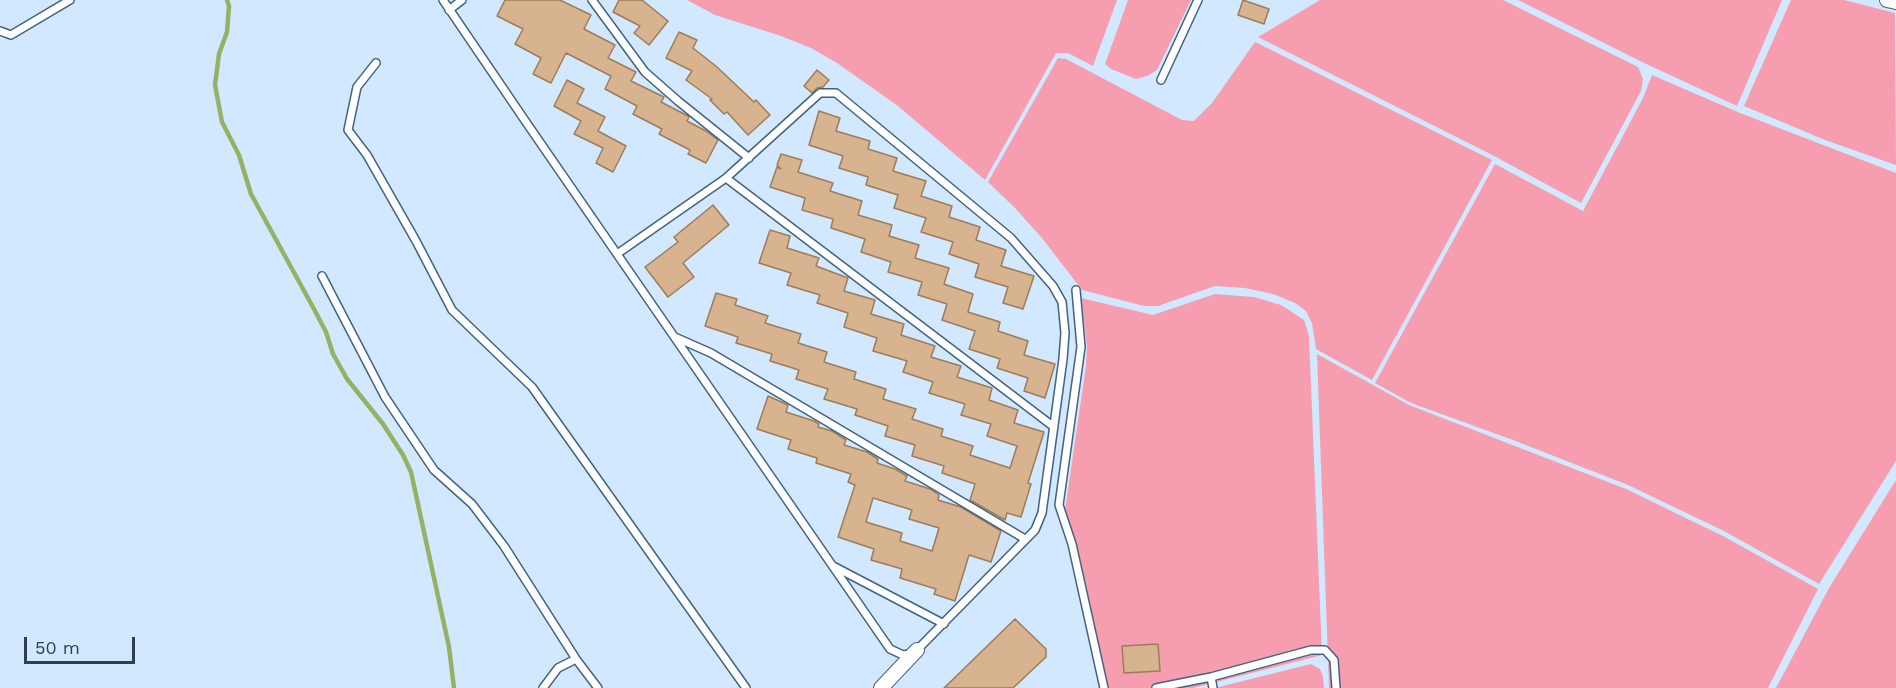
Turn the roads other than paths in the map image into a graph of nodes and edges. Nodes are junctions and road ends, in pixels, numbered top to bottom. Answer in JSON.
{"nodes":[{"id":1,"x":70,"y":0,"type":"edge"},
{"id":2,"x":442,"y":0,"type":"edge"},
{"id":3,"x":462,"y":0,"type":"edge"},
{"id":4,"x":592,"y":0,"type":"edge"},
{"id":5,"x":1198,"y":0,"type":"edge"},
{"id":6,"x":1887,"y":0,"type":"edge"},
{"id":7,"x":1896,"y":2,"type":"edge"},
{"id":8,"x":449,"y":10,"type":"junction"},
{"id":9,"x":0,"y":32,"type":"edge"},
{"id":10,"x":376,"y":63,"type":"dead end"},
{"id":11,"x":1161,"y":80,"type":"dead end"},
{"id":12,"x":749,"y":158,"type":"junction"},
{"id":13,"x":726,"y":178,"type":"junction"},
{"id":14,"x":617,"y":254,"type":"junction"},
{"id":15,"x":322,"y":276,"type":"dead end"},
{"id":16,"x":1076,"y":290,"type":"dead end"},
{"id":17,"x":676,"y":338,"type":"junction"},
{"id":18,"x":1054,"y":427,"type":"junction"},
{"id":19,"x":1025,"y":539,"type":"junction"},
{"id":20,"x":833,"y":566,"type":"junction"},
{"id":21,"x":944,"y":624,"type":"junction"},
{"id":22,"x":917,"y":650,"type":"junction"},
{"id":23,"x":576,"y":658,"type":"junction"},
{"id":24,"x":1211,"y":676,"type":"junction"},
{"id":25,"x":543,"y":688,"type":"edge"},
{"id":26,"x":598,"y":688,"type":"edge"},
{"id":27,"x":746,"y":688,"type":"edge"},
{"id":28,"x":881,"y":688,"type":"edge"},
{"id":29,"x":1104,"y":688,"type":"edge"},
{"id":30,"x":1156,"y":688,"type":"edge"},
{"id":31,"x":1214,"y":688,"type":"edge"},
{"id":32,"x":1336,"y":688,"type":"edge"}],
"edges":[{"from":1,"to":9,"type":"lane"},
{"from":2,"to":8,"type":"lane"},
{"from":3,"to":8,"type":"lane"},
{"from":4,"to":12,"type":"lane"},
{"from":5,"to":11,"type":"lane"},
{"from":6,"to":7,"type":"street"},
{"from":8,"to":14,"type":"lane"},
{"from":10,"to":27,"type":"lane"},
{"from":12,"to":13,"type":"lane"},
{"from":12,"to":18,"type":"lane"},
{"from":13,"to":14,"type":"lane"},
{"from":13,"to":18,"type":"lane"},
{"from":14,"to":17,"type":"lane"},
{"from":15,"to":23,"type":"lane"},
{"from":16,"to":29,"type":"lane"},
{"from":17,"to":19,"type":"lane"},
{"from":17,"to":20,"type":"lane"},
{"from":18,"to":19,"type":"lane"},
{"from":19,"to":21,"type":"lane"},
{"from":20,"to":21,"type":"lane"},
{"from":20,"to":22,"type":"lane"},
{"from":21,"to":22,"type":"lane"},
{"from":22,"to":28,"type":"street"},
{"from":23,"to":25,"type":"lane"},
{"from":23,"to":26,"type":"lane"},
{"from":24,"to":30,"type":"lane"},
{"from":24,"to":31,"type":"lane"},
{"from":24,"to":32,"type":"lane"}]}
